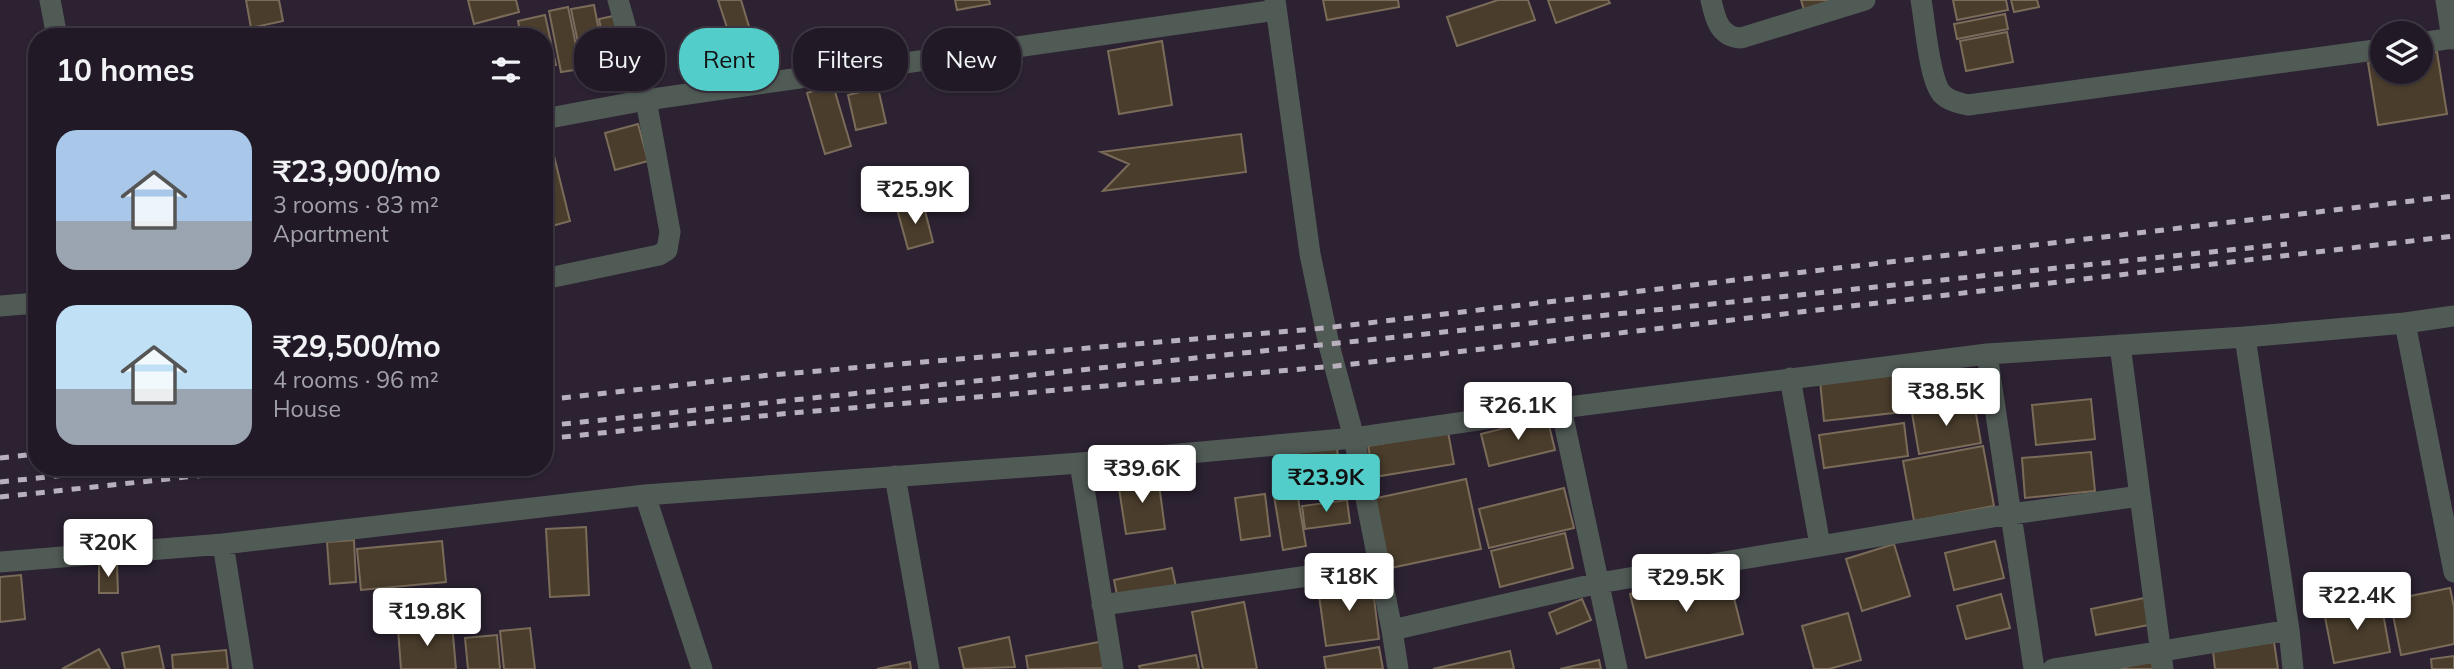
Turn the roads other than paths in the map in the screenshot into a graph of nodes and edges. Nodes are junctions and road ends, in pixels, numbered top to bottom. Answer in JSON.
{"nodes":[{"id":1,"x":50,"y":0,"type":"edge"},
{"id":2,"x":618,"y":0,"type":"edge"},
{"id":3,"x":1711,"y":0,"type":"edge"},
{"id":4,"x":1865,"y":0,"type":"edge"},
{"id":5,"x":1921,"y":0,"type":"edge"},
{"id":6,"x":2446,"y":0,"type":"edge"},
{"id":7,"x":1275,"y":5,"type":"edge"},
{"id":8,"x":55,"y":28,"type":"edge"},
{"id":9,"x":2453,"y":39,"type":"edge"},
{"id":10,"x":2433,"y":41,"type":"edge"},
{"id":11,"x":2370,"y":51,"type":"edge"},
{"id":12,"x":646,"y":100,"type":"junction"},
{"id":13,"x":553,"y":118,"type":"edge"},
{"id":14,"x":553,"y":277,"type":"edge"},
{"id":15,"x":28,"y":304,"type":"edge"},
{"id":16,"x":0,"y":306,"type":"edge"},
{"id":17,"x":2454,"y":316,"type":"edge"},
{"id":18,"x":2405,"y":323,"type":"junction"},
{"id":19,"x":2245,"y":337,"type":"junction"},
{"id":20,"x":2120,"y":345,"type":"junction"},
{"id":21,"x":1987,"y":354,"type":"junction"},
{"id":22,"x":1790,"y":379,"type":"junction"},
{"id":23,"x":1561,"y":408,"type":"junction"},
{"id":24,"x":1354,"y":438,"type":"junction"},
{"id":25,"x":1080,"y":463,"type":"junction"},
{"id":26,"x":895,"y":476,"type":"junction"},
{"id":27,"x":645,"y":495,"type":"junction"},
{"id":28,"x":2140,"y":496,"type":"junction"},
{"id":29,"x":2011,"y":513,"type":"junction"},
{"id":30,"x":223,"y":544,"type":"junction"},
{"id":31,"x":1820,"y":545,"type":"junction"},
{"id":32,"x":0,"y":562,"type":"edge"},
{"id":33,"x":1379,"y":566,"type":"junction"},
{"id":34,"x":2454,"y":572,"type":"edge"},
{"id":35,"x":1599,"y":583,"type":"junction"},
{"id":36,"x":1102,"y":605,"type":"junction"},
{"id":37,"x":1392,"y":630,"type":"junction"},
{"id":38,"x":2289,"y":630,"type":"junction"},
{"id":39,"x":2162,"y":660,"type":"edge"},
{"id":40,"x":243,"y":669,"type":"edge"},
{"id":41,"x":702,"y":669,"type":"edge"},
{"id":42,"x":929,"y":669,"type":"edge"},
{"id":43,"x":1113,"y":669,"type":"edge"},
{"id":44,"x":1398,"y":669,"type":"edge"},
{"id":45,"x":1617,"y":669,"type":"edge"},
{"id":46,"x":2034,"y":669,"type":"edge"},
{"id":47,"x":2053,"y":669,"type":"edge"},
{"id":48,"x":2293,"y":669,"type":"edge"}],
"edges":[{"from":1,"to":8,"type":"street"},
{"from":2,"to":12,"type":"street"},
{"from":3,"to":4,"type":"street"},
{"from":5,"to":11,"type":"street"},
{"from":6,"to":9,"type":"street"},
{"from":7,"to":12,"type":"street"},
{"from":7,"to":24,"type":"street"},
{"from":9,"to":10,"type":"street"},
{"from":12,"to":13,"type":"street"},
{"from":12,"to":14,"type":"street"},
{"from":15,"to":16,"type":"street"},
{"from":17,"to":18,"type":"street"},
{"from":18,"to":19,"type":"street"},
{"from":18,"to":34,"type":"street"},
{"from":19,"to":20,"type":"street"},
{"from":19,"to":38,"type":"street"},
{"from":20,"to":21,"type":"street"},
{"from":20,"to":28,"type":"street"},
{"from":21,"to":22,"type":"street"},
{"from":21,"to":29,"type":"street"},
{"from":22,"to":23,"type":"street"},
{"from":22,"to":31,"type":"street"},
{"from":23,"to":24,"type":"street"},
{"from":23,"to":35,"type":"street"},
{"from":24,"to":25,"type":"street"},
{"from":24,"to":33,"type":"street"},
{"from":25,"to":26,"type":"street"},
{"from":25,"to":36,"type":"street"},
{"from":26,"to":27,"type":"street"},
{"from":26,"to":42,"type":"street"},
{"from":27,"to":30,"type":"street"},
{"from":27,"to":41,"type":"street"},
{"from":28,"to":29,"type":"street"},
{"from":28,"to":39,"type":"street"},
{"from":29,"to":31,"type":"street"},
{"from":29,"to":46,"type":"street"},
{"from":30,"to":32,"type":"street"},
{"from":30,"to":40,"type":"street"},
{"from":31,"to":35,"type":"street"},
{"from":33,"to":36,"type":"street"},
{"from":33,"to":37,"type":"street"},
{"from":35,"to":37,"type":"street"},
{"from":35,"to":45,"type":"street"},
{"from":36,"to":43,"type":"street"},
{"from":37,"to":44,"type":"street"},
{"from":38,"to":39,"type":"street"},
{"from":38,"to":48,"type":"street"},
{"from":39,"to":47,"type":"street"}]}
